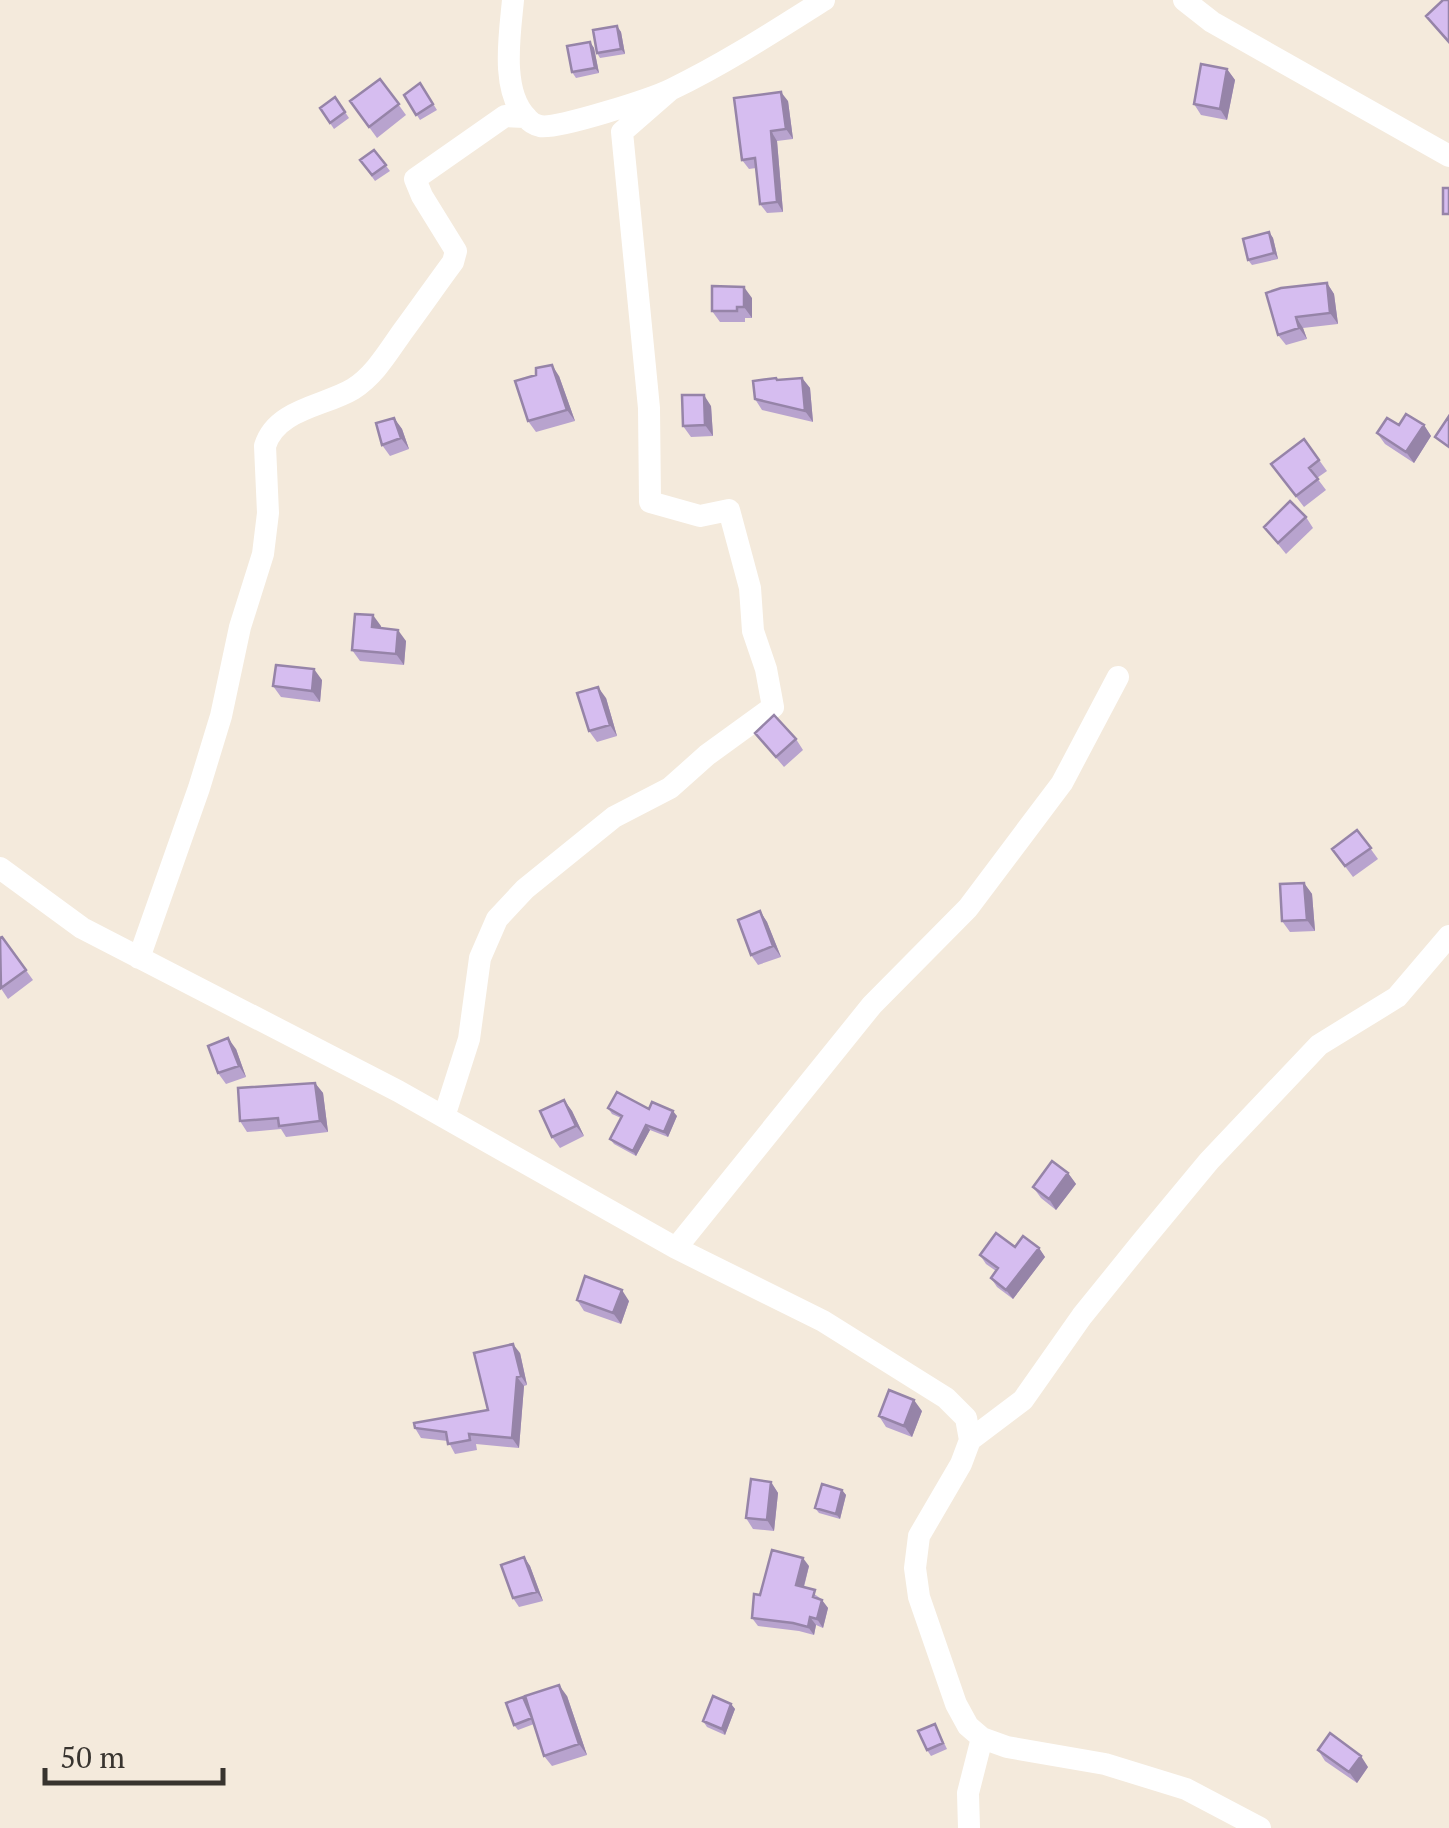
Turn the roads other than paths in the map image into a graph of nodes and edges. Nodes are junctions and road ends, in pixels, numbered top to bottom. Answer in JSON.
{"nodes":[{"id":1,"x":513,"y":0,"type":"edge"},
{"id":2,"x":824,"y":0,"type":"edge"},
{"id":3,"x":1184,"y":0,"type":"edge"},
{"id":4,"x":670,"y":91,"type":"junction"},
{"id":5,"x":525,"y":117,"type":"junction"},
{"id":6,"x":1449,"y":156,"type":"edge"},
{"id":7,"x":1118,"y":677,"type":"dead end"},
{"id":8,"x":0,"y":868,"type":"edge"},
{"id":9,"x":1449,"y":936,"type":"edge"},
{"id":10,"x":140,"y":958,"type":"junction"},
{"id":11,"x":444,"y":1116,"type":"junction"},
{"id":12,"x":676,"y":1248,"type":"junction"},
{"id":13,"x":970,"y":1440,"type":"junction"},
{"id":14,"x":982,"y":1738,"type":"junction"},
{"id":15,"x":969,"y":1828,"type":"edge"},
{"id":16,"x":1260,"y":1828,"type":"edge"}],
"edges":[{"from":1,"to":5,"type":"street"},
{"from":2,"to":4,"type":"street"},
{"from":3,"to":6,"type":"street"},
{"from":4,"to":5,"type":"street"},
{"from":4,"to":11,"type":"street"},
{"from":5,"to":10,"type":"street"},
{"from":7,"to":12,"type":"street"},
{"from":8,"to":10,"type":"street"},
{"from":9,"to":13,"type":"street"},
{"from":10,"to":11,"type":"street"},
{"from":11,"to":12,"type":"street"},
{"from":12,"to":13,"type":"street"},
{"from":13,"to":14,"type":"street"},
{"from":14,"to":15,"type":"street"},
{"from":14,"to":16,"type":"street"}]}
